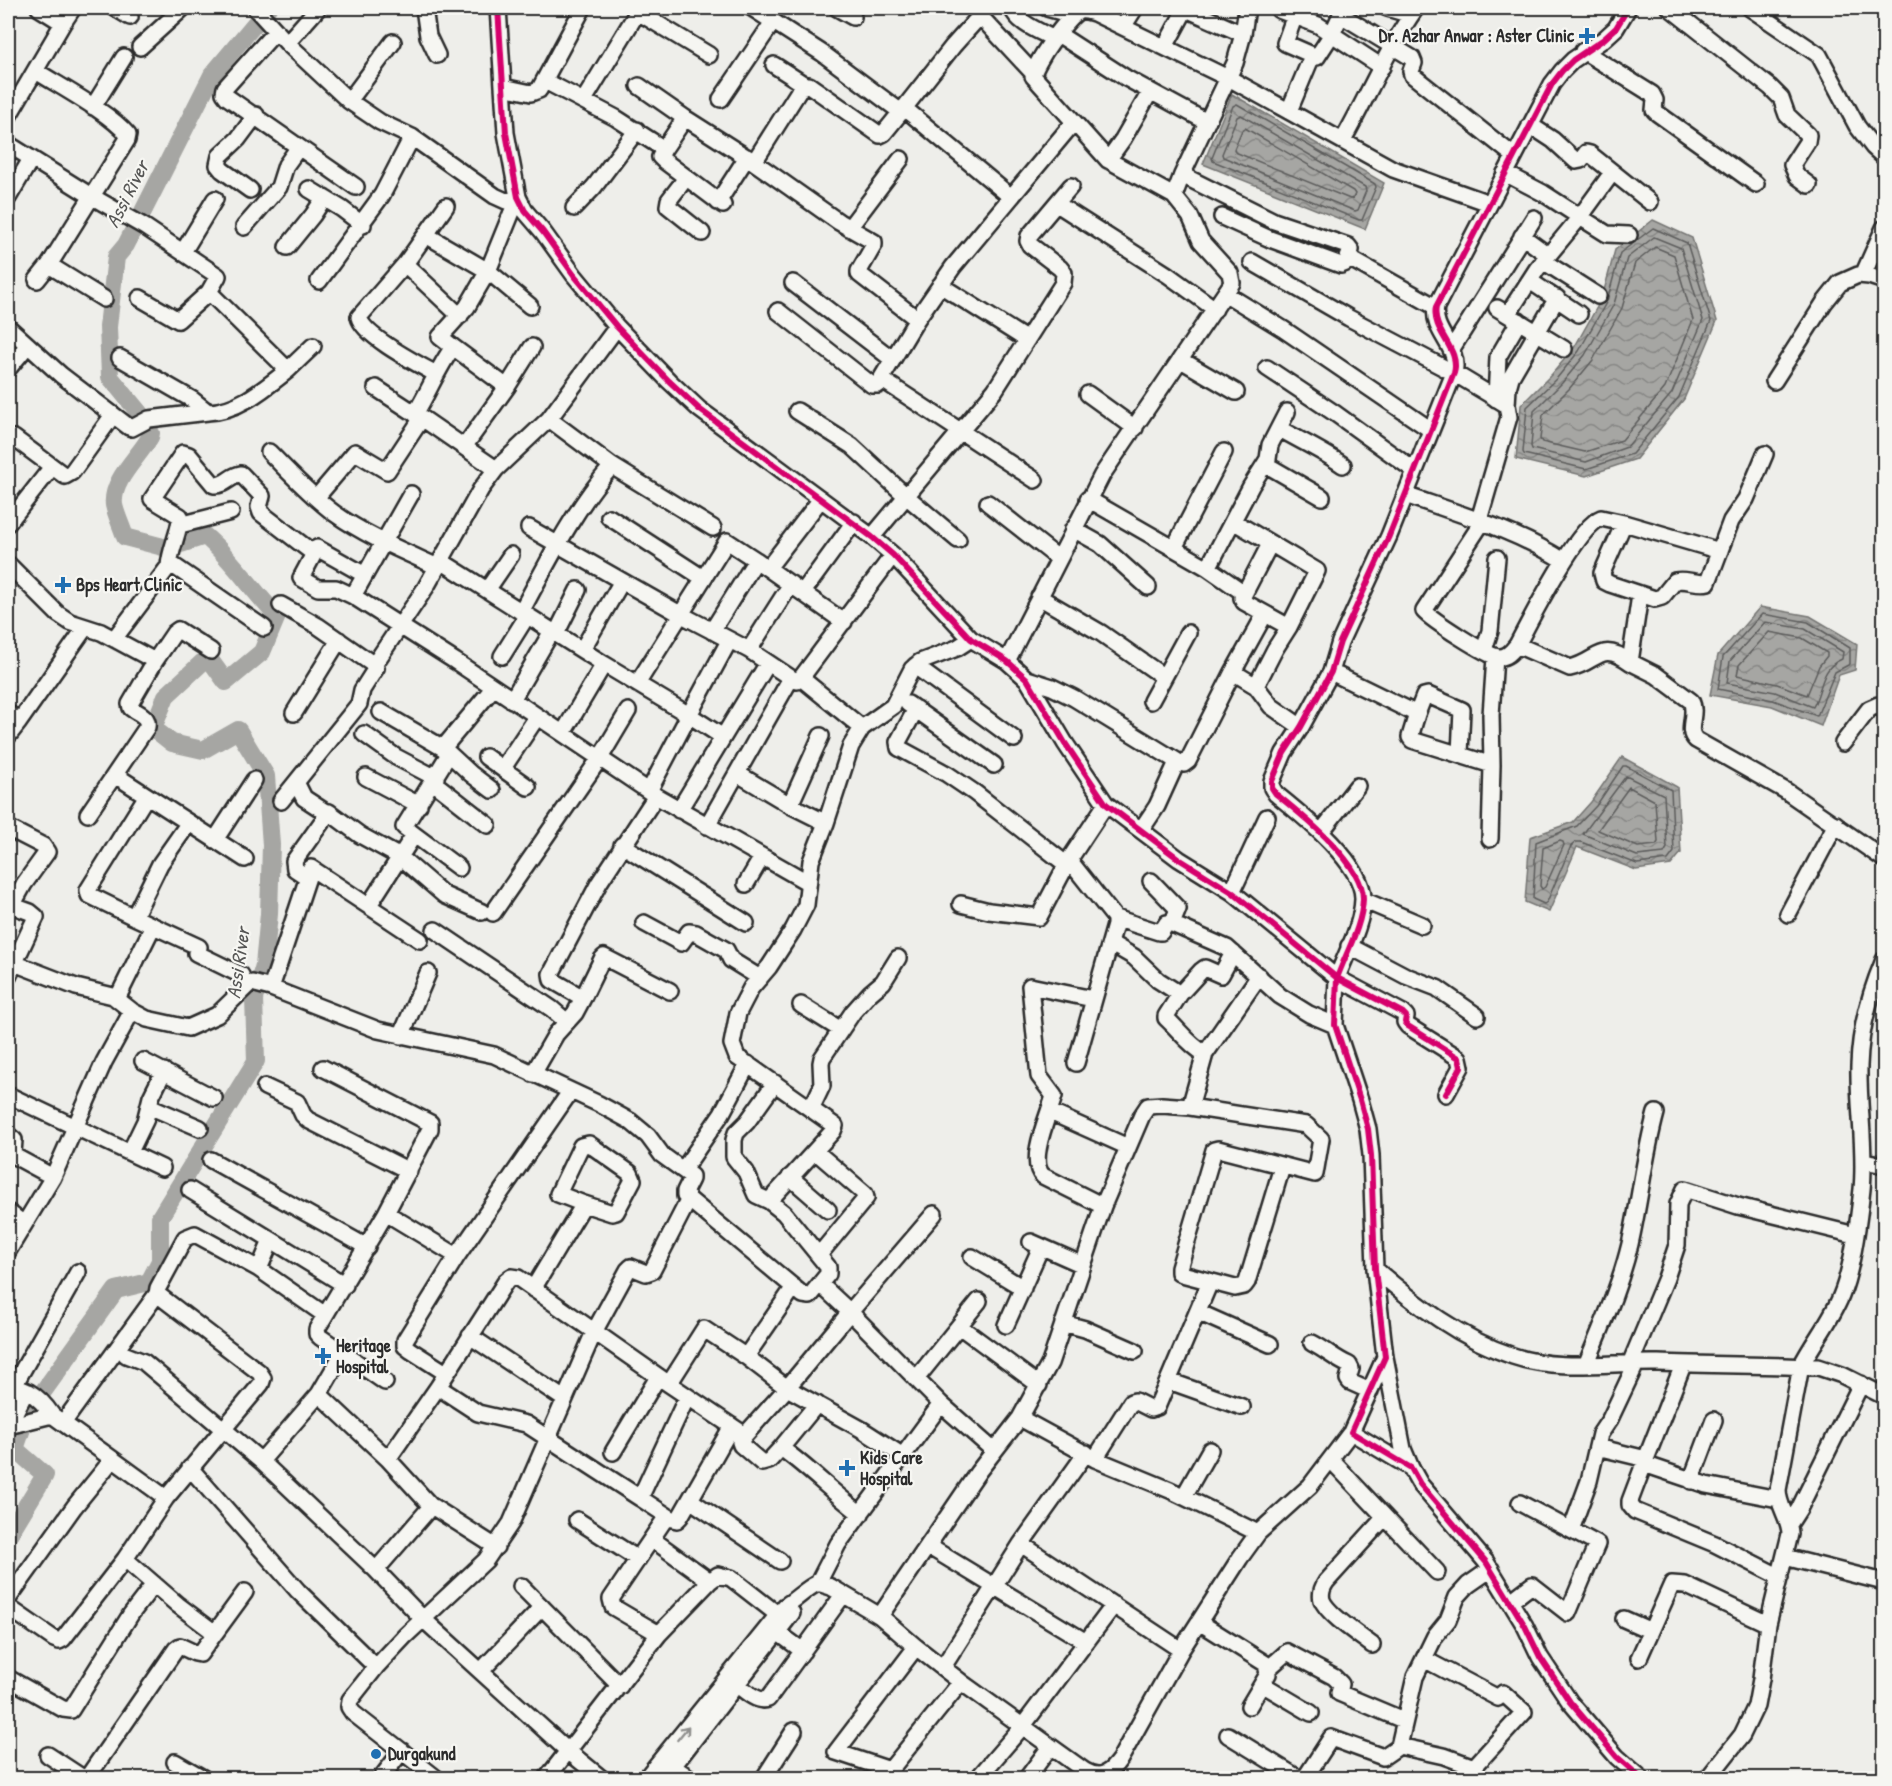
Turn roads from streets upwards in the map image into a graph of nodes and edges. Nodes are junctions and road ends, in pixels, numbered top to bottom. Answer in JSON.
{"nodes":[{"id":1,"x":39,"y":8,"type":"edge"},
{"id":2,"x":73,"y":8,"type":"edge"},
{"id":3,"x":115,"y":8,"type":"edge"},
{"id":4,"x":183,"y":8,"type":"edge"},
{"id":5,"x":255,"y":8,"type":"edge"},
{"id":6,"x":318,"y":8,"type":"edge"},
{"id":7,"x":424,"y":8,"type":"edge"},
{"id":8,"x":498,"y":8,"type":"edge"},
{"id":9,"x":583,"y":8,"type":"edge"},
{"id":10,"x":752,"y":8,"type":"edge"},
{"id":11,"x":837,"y":8,"type":"edge"},
{"id":12,"x":1012,"y":8,"type":"edge"},
{"id":13,"x":1047,"y":8,"type":"edge"},
{"id":14,"x":1135,"y":8,"type":"edge"},
{"id":15,"x":1186,"y":8,"type":"edge"},
{"id":16,"x":1247,"y":8,"type":"edge"},
{"id":17,"x":1387,"y":8,"type":"edge"},
{"id":18,"x":1628,"y":8,"type":"edge"},
{"id":19,"x":1670,"y":8,"type":"edge"},
{"id":20,"x":1750,"y":8,"type":"edge"},
{"id":21,"x":639,"y":10,"type":"edge"},
{"id":22,"x":1279,"y":10,"type":"dead end"},
{"id":23,"x":1342,"y":11,"type":"edge"},
{"id":24,"x":1414,"y":11,"type":"edge"},
{"id":25,"x":1108,"y":13,"type":"edge"},
{"id":26,"x":1072,"y":15,"type":"junction"},
{"id":27,"x":1295,"y":15,"type":"junction"},
{"id":28,"x":130,"y":17,"type":"dead end"},
{"id":29,"x":853,"y":17,"type":"dead end"},
{"id":30,"x":63,"y":22,"type":"junction"},
{"id":31,"x":773,"y":22,"type":"junction"},
{"id":32,"x":272,"y":27,"type":"junction"},
{"id":33,"x":1123,"y":27,"type":"junction"},
{"id":34,"x":1243,"y":34,"type":"junction"},
{"id":35,"x":1332,"y":34,"type":"junction"},
{"id":36,"x":1056,"y":37,"type":"junction"},
{"id":37,"x":393,"y":42,"type":"dead end"},
{"id":38,"x":287,"y":43,"type":"junction"},
{"id":39,"x":1393,"y":46,"type":"junction"},
{"id":40,"x":140,"y":47,"type":"dead end"},
{"id":41,"x":1165,"y":47,"type":"junction"},
{"id":42,"x":1583,"y":51,"type":"junction"},
{"id":43,"x":437,"y":55,"type":"dead end"},
{"id":44,"x":710,"y":55,"type":"dead end"},
{"id":45,"x":1312,"y":56,"type":"junction"},
{"id":46,"x":124,"y":57,"type":"dead end"},
{"id":47,"x":774,"y":65,"type":"dead end"},
{"id":48,"x":1382,"y":67,"type":"junction"},
{"id":49,"x":36,"y":71,"type":"junction"},
{"id":50,"x":1033,"y":73,"type":"junction"},
{"id":51,"x":1228,"y":78,"type":"junction"},
{"id":52,"x":544,"y":81,"type":"junction"},
{"id":53,"x":805,"y":85,"type":"junction"},
{"id":54,"x":639,"y":86,"type":"dead end"},
{"id":55,"x":503,"y":87,"type":"junction"},
{"id":56,"x":1150,"y":92,"type":"junction"},
{"id":57,"x":721,"y":99,"type":"dead end"},
{"id":58,"x":584,"y":100,"type":"junction"},
{"id":59,"x":349,"y":101,"type":"junction"},
{"id":60,"x":93,"y":107,"type":"junction"},
{"id":61,"x":903,"y":110,"type":"junction"},
{"id":62,"x":1289,"y":111,"type":"junction"},
{"id":63,"x":256,"y":115,"type":"junction"},
{"id":64,"x":8,"y":117,"type":"edge"},
{"id":65,"x":685,"y":118,"type":"junction"},
{"id":66,"x":1074,"y":122,"type":"junction"},
{"id":67,"x":1207,"y":122,"type":"junction"},
{"id":68,"x":1530,"y":125,"type":"junction"},
{"id":69,"x":637,"y":130,"type":"junction"},
{"id":70,"x":412,"y":137,"type":"junction"},
{"id":71,"x":1343,"y":140,"type":"junction"},
{"id":72,"x":8,"y":144,"type":"edge"},
{"id":73,"x":299,"y":147,"type":"junction"},
{"id":74,"x":663,"y":148,"type":"junction"},
{"id":75,"x":1514,"y":156,"type":"junction"},
{"id":76,"x":1884,"y":157,"type":"edge"},
{"id":77,"x":31,"y":159,"type":"junction"},
{"id":78,"x":901,"y":159,"type":"dead end"},
{"id":79,"x":750,"y":160,"type":"junction"},
{"id":80,"x":1108,"y":160,"type":"junction"},
{"id":81,"x":1505,"y":173,"type":"junction"},
{"id":82,"x":1612,"y":173,"type":"junction"},
{"id":83,"x":1182,"y":175,"type":"junction"},
{"id":84,"x":686,"y":177,"type":"junction"},
{"id":85,"x":1756,"y":184,"type":"dead end"},
{"id":86,"x":1809,"y":185,"type":"dead end"},
{"id":87,"x":1071,"y":186,"type":"dead end"},
{"id":88,"x":356,"y":187,"type":"dead end"},
{"id":89,"x":309,"y":189,"type":"dead end"},
{"id":90,"x":250,"y":190,"type":"dead end"},
{"id":91,"x":91,"y":196,"type":"junction"},
{"id":92,"x":1174,"y":196,"type":"junction"},
{"id":93,"x":518,"y":197,"type":"junction"},
{"id":94,"x":1011,"y":197,"type":"junction"},
{"id":95,"x":8,"y":198,"type":"edge"},
{"id":96,"x":324,"y":198,"type":"junction"},
{"id":97,"x":215,"y":200,"type":"dead end"},
{"id":98,"x":1650,"y":202,"type":"dead end"},
{"id":99,"x":1490,"y":203,"type":"junction"},
{"id":100,"x":1057,"y":204,"type":"junction"},
{"id":101,"x":446,"y":206,"type":"dead end"},
{"id":102,"x":574,"y":208,"type":"dead end"},
{"id":103,"x":1222,"y":217,"type":"dead end"},
{"id":104,"x":1534,"y":218,"type":"dead end"},
{"id":105,"x":1580,"y":218,"type":"junction"},
{"id":106,"x":363,"y":225,"type":"junction"},
{"id":107,"x":244,"y":227,"type":"dead end"},
{"id":108,"x":849,"y":228,"type":"junction"},
{"id":109,"x":1884,"y":228,"type":"edge"},
{"id":110,"x":702,"y":233,"type":"dead end"},
{"id":111,"x":426,"y":235,"type":"junction"},
{"id":112,"x":1629,"y":235,"type":"dead end"},
{"id":113,"x":1522,"y":236,"type":"junction"},
{"id":114,"x":287,"y":246,"type":"dead end"},
{"id":115,"x":183,"y":252,"type":"junction"},
{"id":116,"x":1349,"y":258,"type":"junction"},
{"id":117,"x":1546,"y":258,"type":"junction"},
{"id":118,"x":1252,"y":262,"type":"dead end"},
{"id":119,"x":405,"y":264,"type":"junction"},
{"id":120,"x":49,"y":265,"type":"junction"},
{"id":121,"x":488,"y":271,"type":"junction"},
{"id":122,"x":1863,"y":276,"type":"junction"},
{"id":123,"x":37,"y":280,"type":"dead end"},
{"id":124,"x":319,"y":281,"type":"dead end"},
{"id":125,"x":1530,"y":281,"type":"junction"},
{"id":126,"x":1884,"y":281,"type":"edge"},
{"id":127,"x":793,"y":283,"type":"dead end"},
{"id":128,"x":940,"y":285,"type":"junction"},
{"id":129,"x":209,"y":292,"type":"junction"},
{"id":130,"x":1226,"y":294,"type":"junction"},
{"id":131,"x":1598,"y":296,"type":"dead end"},
{"id":132,"x":140,"y":298,"type":"dead end"},
{"id":133,"x":1557,"y":298,"type":"junction"},
{"id":134,"x":104,"y":299,"type":"dead end"},
{"id":135,"x":530,"y":306,"type":"dead end"},
{"id":136,"x":1436,"y":307,"type":"junction"},
{"id":137,"x":1215,"y":309,"type":"junction"},
{"id":138,"x":778,"y":312,"type":"dead end"},
{"id":139,"x":1508,"y":314,"type":"junction"},
{"id":140,"x":1579,"y":314,"type":"dead end"},
{"id":141,"x":460,"y":316,"type":"junction"},
{"id":142,"x":917,"y":319,"type":"junction"},
{"id":143,"x":8,"y":327,"type":"edge"},
{"id":144,"x":617,"y":327,"type":"junction"},
{"id":145,"x":1536,"y":331,"type":"junction"},
{"id":146,"x":1027,"y":340,"type":"junction"},
{"id":147,"x":28,"y":345,"type":"junction"},
{"id":148,"x":313,"y":346,"type":"dead end"},
{"id":149,"x":453,"y":347,"type":"junction"},
{"id":150,"x":532,"y":347,"type":"dead end"},
{"id":151,"x":1564,"y":349,"type":"dead end"},
{"id":152,"x":1450,"y":350,"type":"junction"},
{"id":153,"x":120,"y":358,"type":"dead end"},
{"id":154,"x":892,"y":359,"type":"junction"},
{"id":155,"x":1181,"y":360,"type":"junction"},
{"id":156,"x":1267,"y":368,"type":"dead end"},
{"id":157,"x":8,"y":369,"type":"edge"},
{"id":158,"x":288,"y":370,"type":"junction"},
{"id":159,"x":1454,"y":373,"type":"junction"},
{"id":160,"x":436,"y":374,"type":"junction"},
{"id":161,"x":881,"y":379,"type":"junction"},
{"id":162,"x":1774,"y":381,"type":"dead end"},
{"id":163,"x":507,"y":387,"type":"junction"},
{"id":164,"x":376,"y":388,"type":"dead end"},
{"id":165,"x":1236,"y":393,"type":"dead end"},
{"id":166,"x":1088,"y":394,"type":"dead end"},
{"id":167,"x":1502,"y":402,"type":"junction"},
{"id":168,"x":797,"y":411,"type":"dead end"},
{"id":169,"x":208,"y":412,"type":"junction"},
{"id":170,"x":1287,"y":412,"type":"dead end"},
{"id":171,"x":113,"y":415,"type":"junction"},
{"id":172,"x":418,"y":416,"type":"junction"},
{"id":173,"x":549,"y":419,"type":"junction"},
{"id":174,"x":1135,"y":428,"type":"junction"},
{"id":175,"x":1280,"y":429,"type":"junction"},
{"id":176,"x":1431,"y":430,"type":"junction"},
{"id":177,"x":959,"y":432,"type":"junction"},
{"id":178,"x":14,"y":438,"type":"dead end"},
{"id":179,"x":464,"y":447,"type":"junction"},
{"id":180,"x":269,"y":452,"type":"dead end"},
{"id":181,"x":1224,"y":452,"type":"dead end"},
{"id":182,"x":1766,"y":454,"type":"dead end"},
{"id":183,"x":1264,"y":464,"type":"junction"},
{"id":184,"x":1343,"y":465,"type":"dead end"},
{"id":185,"x":612,"y":466,"type":"junction"},
{"id":186,"x":52,"y":467,"type":"junction"},
{"id":187,"x":496,"y":469,"type":"junction"},
{"id":188,"x":1415,"y":471,"type":"junction"},
{"id":189,"x":1035,"y":480,"type":"dead end"},
{"id":190,"x":411,"y":494,"type":"dead end"},
{"id":191,"x":1405,"y":495,"type":"junction"},
{"id":192,"x":906,"y":496,"type":"junction"},
{"id":193,"x":1322,"y":497,"type":"dead end"},
{"id":194,"x":316,"y":498,"type":"junction"},
{"id":195,"x":821,"y":499,"type":"junction"},
{"id":196,"x":1088,"y":499,"type":"junction"},
{"id":197,"x":988,"y":504,"type":"dead end"},
{"id":198,"x":231,"y":513,"type":"dead end"},
{"id":199,"x":609,"y":518,"type":"dead end"},
{"id":200,"x":1481,"y":520,"type":"junction"},
{"id":201,"x":1233,"y":521,"type":"junction"},
{"id":202,"x":854,"y":522,"type":"junction"},
{"id":203,"x":8,"y":523,"type":"edge"},
{"id":204,"x":1624,"y":523,"type":"junction"},
{"id":205,"x":180,"y":525,"type":"junction"},
{"id":206,"x":529,"y":528,"type":"dead end"},
{"id":207,"x":713,"y":528,"type":"dead end"},
{"id":208,"x":1073,"y":529,"type":"junction"},
{"id":209,"x":872,"y":537,"type":"junction"},
{"id":210,"x":958,"y":540,"type":"dead end"},
{"id":211,"x":383,"y":542,"type":"junction"},
{"id":212,"x":1270,"y":544,"type":"junction"},
{"id":213,"x":558,"y":545,"type":"junction"},
{"id":214,"x":1174,"y":548,"type":"junction"},
{"id":215,"x":1720,"y":551,"type":"junction"},
{"id":216,"x":313,"y":553,"type":"junction"},
{"id":217,"x":511,"y":555,"type":"dead end"},
{"id":218,"x":893,"y":555,"type":"junction"},
{"id":219,"x":1058,"y":558,"type":"junction"},
{"id":220,"x":1497,"y":558,"type":"dead end"},
{"id":221,"x":1564,"y":561,"type":"junction"},
{"id":222,"x":8,"y":564,"type":"edge"},
{"id":223,"x":440,"y":564,"type":"junction"},
{"id":224,"x":762,"y":564,"type":"junction"},
{"id":225,"x":169,"y":566,"type":"junction"},
{"id":226,"x":1208,"y":568,"type":"junction"},
{"id":227,"x":365,"y":575,"type":"junction"},
{"id":228,"x":703,"y":578,"type":"junction"},
{"id":229,"x":622,"y":581,"type":"junction"},
{"id":230,"x":1148,"y":587,"type":"dead end"},
{"id":231,"x":797,"y":588,"type":"junction"},
{"id":232,"x":487,"y":590,"type":"junction"},
{"id":233,"x":578,"y":590,"type":"dead end"},
{"id":234,"x":1244,"y":592,"type":"junction"},
{"id":235,"x":1640,"y":594,"type":"junction"},
{"id":236,"x":353,"y":596,"type":"junction"},
{"id":237,"x":1039,"y":597,"type":"junction"},
{"id":238,"x":281,"y":605,"type":"dead end"},
{"id":239,"x":524,"y":614,"type":"junction"},
{"id":240,"x":680,"y":614,"type":"junction"},
{"id":241,"x":1265,"y":614,"type":"junction"},
{"id":242,"x":844,"y":622,"type":"junction"},
{"id":243,"x":400,"y":625,"type":"junction"},
{"id":244,"x":1289,"y":627,"type":"junction"},
{"id":245,"x":85,"y":628,"type":"junction"},
{"id":246,"x":264,"y":628,"type":"dead end"},
{"id":247,"x":712,"y":631,"type":"junction"},
{"id":248,"x":554,"y":633,"type":"junction"},
{"id":249,"x":1188,"y":633,"type":"dead end"},
{"id":250,"x":114,"y":639,"type":"junction"},
{"id":251,"x":971,"y":639,"type":"junction"},
{"id":252,"x":339,"y":640,"type":"junction"},
{"id":253,"x":729,"y":640,"type":"junction"},
{"id":254,"x":1517,"y":645,"type":"junction"},
{"id":255,"x":582,"y":650,"type":"junction"},
{"id":256,"x":749,"y":650,"type":"junction"},
{"id":257,"x":211,"y":651,"type":"dead end"},
{"id":258,"x":1490,"y":654,"type":"junction"},
{"id":259,"x":502,"y":656,"type":"dead end"},
{"id":260,"x":155,"y":661,"type":"junction"},
{"id":261,"x":1007,"y":661,"type":"junction"},
{"id":262,"x":1630,"y":662,"type":"junction"},
{"id":263,"x":768,"y":663,"type":"junction"},
{"id":264,"x":604,"y":664,"type":"junction"},
{"id":265,"x":374,"y":665,"type":"junction"},
{"id":266,"x":915,"y":666,"type":"junction"},
{"id":267,"x":1233,"y":672,"type":"junction"},
{"id":268,"x":1331,"y":672,"type":"junction"},
{"id":269,"x":1164,"y":677,"type":"junction"},
{"id":270,"x":796,"y":678,"type":"junction"},
{"id":271,"x":1027,"y":679,"type":"junction"},
{"id":272,"x":637,"y":684,"type":"junction"},
{"id":273,"x":1256,"y":686,"type":"junction"},
{"id":274,"x":494,"y":687,"type":"junction"},
{"id":275,"x":899,"y":697,"type":"junction"},
{"id":276,"x":512,"y":700,"type":"junction"},
{"id":277,"x":1151,"y":701,"type":"dead end"},
{"id":278,"x":916,"y":710,"type":"junction"},
{"id":279,"x":1884,"y":710,"type":"edge"},
{"id":280,"x":627,"y":711,"type":"dead end"},
{"id":281,"x":381,"y":712,"type":"dead end"},
{"id":282,"x":294,"y":713,"type":"dead end"},
{"id":283,"x":1417,"y":714,"type":"junction"},
{"id":284,"x":690,"y":715,"type":"junction"},
{"id":285,"x":537,"y":717,"type":"junction"},
{"id":286,"x":13,"y":718,"type":"edge"},
{"id":287,"x":1301,"y":727,"type":"junction"},
{"id":288,"x":862,"y":728,"type":"junction"},
{"id":289,"x":563,"y":733,"type":"junction"},
{"id":290,"x":364,"y":734,"type":"dead end"},
{"id":291,"x":8,"y":736,"type":"edge"},
{"id":292,"x":723,"y":736,"type":"junction"},
{"id":293,"x":820,"y":736,"type":"dead end"},
{"id":294,"x":1014,"y":739,"type":"dead end"},
{"id":295,"x":1844,"y":743,"type":"dead end"},
{"id":296,"x":446,"y":751,"type":"junction"},
{"id":297,"x":1460,"y":754,"type":"junction"},
{"id":298,"x":486,"y":757,"type":"dead end"},
{"id":299,"x":600,"y":758,"type":"junction"},
{"id":300,"x":1180,"y":763,"type":"junction"},
{"id":301,"x":994,"y":765,"type":"dead end"},
{"id":302,"x":1492,"y":765,"type":"junction"},
{"id":303,"x":503,"y":768,"type":"junction"},
{"id":304,"x":738,"y":774,"type":"junction"},
{"id":305,"x":115,"y":775,"type":"junction"},
{"id":306,"x":366,"y":777,"type":"dead end"},
{"id":307,"x":254,"y":780,"type":"dead end"},
{"id":308,"x":434,"y":780,"type":"junction"},
{"id":309,"x":297,"y":784,"type":"junction"},
{"id":310,"x":1357,"y":786,"type":"dead end"},
{"id":311,"x":528,"y":787,"type":"dead end"},
{"id":312,"x":492,"y":790,"type":"dead end"},
{"id":313,"x":652,"y":793,"type":"junction"},
{"id":314,"x":146,"y":797,"type":"junction"},
{"id":315,"x":281,"y":801,"type":"dead end"},
{"id":316,"x":1106,"y":804,"type":"junction"},
{"id":317,"x":419,"y":805,"type":"junction"},
{"id":318,"x":790,"y":805,"type":"junction"},
{"id":319,"x":679,"y":810,"type":"junction"},
{"id":320,"x":327,"y":813,"type":"junction"},
{"id":321,"x":88,"y":814,"type":"dead end"},
{"id":322,"x":1267,"y":817,"type":"dead end"},
{"id":323,"x":826,"y":823,"type":"junction"},
{"id":324,"x":188,"y":824,"type":"junction"},
{"id":325,"x":1836,"y":824,"type":"junction"},
{"id":326,"x":488,"y":825,"type":"dead end"},
{"id":327,"x":707,"y":826,"type":"junction"},
{"id":328,"x":8,"y":828,"type":"edge"},
{"id":329,"x":1141,"y":830,"type":"junction"},
{"id":330,"x":1321,"y":832,"type":"junction"},
{"id":331,"x":414,"y":835,"type":"junction"},
{"id":332,"x":1490,"y":839,"type":"dead end"},
{"id":333,"x":215,"y":840,"type":"junction"},
{"id":334,"x":622,"y":845,"type":"junction"},
{"id":335,"x":400,"y":857,"type":"junction"},
{"id":336,"x":762,"y":857,"type":"junction"},
{"id":337,"x":245,"y":859,"type":"dead end"},
{"id":338,"x":1884,"y":859,"type":"edge"},
{"id":339,"x":1068,"y":862,"type":"junction"},
{"id":340,"x":459,"y":868,"type":"dead end"},
{"id":341,"x":307,"y":877,"type":"junction"},
{"id":342,"x":1151,"y":881,"type":"dead end"},
{"id":343,"x":807,"y":882,"type":"junction"},
{"id":344,"x":746,"y":884,"type":"dead end"},
{"id":345,"x":1232,"y":892,"type":"junction"},
{"id":346,"x":1363,"y":900,"type":"junction"},
{"id":347,"x":369,"y":904,"type":"junction"},
{"id":348,"x":962,"y":904,"type":"dead end"},
{"id":349,"x":10,"y":905,"type":"edge"},
{"id":350,"x":1788,"y":914,"type":"dead end"},
{"id":351,"x":134,"y":917,"type":"junction"},
{"id":352,"x":1115,"y":918,"type":"junction"},
{"id":353,"x":644,"y":923,"type":"dead end"},
{"id":354,"x":746,"y":923,"type":"dead end"},
{"id":355,"x":1172,"y":924,"type":"junction"},
{"id":356,"x":1422,"y":925,"type":"dead end"},
{"id":357,"x":153,"y":926,"type":"junction"},
{"id":358,"x":435,"y":930,"type":"dead end"},
{"id":359,"x":420,"y":940,"type":"dead end"},
{"id":360,"x":1110,"y":943,"type":"junction"},
{"id":361,"x":1349,"y":946,"type":"junction"},
{"id":362,"x":1233,"y":953,"type":"junction"},
{"id":363,"x":898,"y":958,"type":"dead end"},
{"id":364,"x":1884,"y":960,"type":"edge"},
{"id":365,"x":11,"y":970,"type":"edge"},
{"id":366,"x":428,"y":973,"type":"dead end"},
{"id":367,"x":1259,"y":976,"type":"junction"},
{"id":368,"x":760,"y":978,"type":"junction"},
{"id":369,"x":1337,"y":978,"type":"junction"},
{"id":370,"x":259,"y":986,"type":"junction"},
{"id":371,"x":670,"y":991,"type":"dead end"},
{"id":372,"x":1180,"y":994,"type":"junction"},
{"id":373,"x":583,"y":998,"type":"junction"},
{"id":374,"x":117,"y":999,"type":"junction"},
{"id":375,"x":1093,"y":999,"type":"junction"},
{"id":376,"x":801,"y":1005,"type":"dead end"},
{"id":377,"x":132,"y":1011,"type":"junction"},
{"id":378,"x":1478,"y":1016,"type":"dead end"},
{"id":379,"x":567,"y":1022,"type":"junction"},
{"id":380,"x":1335,"y":1025,"type":"junction"},
{"id":381,"x":841,"y":1030,"type":"junction"},
{"id":382,"x":401,"y":1036,"type":"junction"},
{"id":383,"x":1205,"y":1054,"type":"junction"},
{"id":384,"x":142,"y":1061,"type":"dead end"},
{"id":385,"x":1076,"y":1063,"type":"dead end"},
{"id":386,"x":748,"y":1064,"type":"junction"},
{"id":387,"x":323,"y":1068,"type":"dead end"},
{"id":388,"x":164,"y":1071,"type":"junction"},
{"id":389,"x":533,"y":1074,"type":"junction"},
{"id":390,"x":775,"y":1083,"type":"junction"},
{"id":391,"x":266,"y":1087,"type":"dead end"},
{"id":392,"x":570,"y":1092,"type":"junction"},
{"id":393,"x":1446,"y":1094,"type":"dead end"},
{"id":394,"x":8,"y":1095,"type":"edge"},
{"id":395,"x":214,"y":1098,"type":"dead end"},
{"id":396,"x":149,"y":1106,"type":"junction"},
{"id":397,"x":1190,"y":1107,"type":"junction"},
{"id":398,"x":811,"y":1109,"type":"junction"},
{"id":399,"x":1050,"y":1112,"type":"junction"},
{"id":400,"x":1656,"y":1113,"type":"dead end"},
{"id":401,"x":76,"y":1128,"type":"junction"},
{"id":402,"x":200,"y":1128,"type":"dead end"},
{"id":403,"x":8,"y":1135,"type":"edge"},
{"id":404,"x":1128,"y":1148,"type":"junction"},
{"id":405,"x":815,"y":1151,"type":"junction"},
{"id":406,"x":130,"y":1152,"type":"junction"},
{"id":407,"x":211,"y":1160,"type":"dead end"},
{"id":408,"x":1864,"y":1161,"type":"junction"},
{"id":409,"x":1884,"y":1165,"type":"edge"},
{"id":410,"x":1282,"y":1167,"type":"junction"},
{"id":411,"x":162,"y":1168,"type":"dead end"},
{"id":412,"x":683,"y":1170,"type":"junction"},
{"id":413,"x":409,"y":1171,"type":"junction"},
{"id":414,"x":53,"y":1177,"type":"junction"},
{"id":415,"x":790,"y":1177,"type":"junction"},
{"id":416,"x":190,"y":1190,"type":"dead end"},
{"id":417,"x":689,"y":1199,"type":"junction"},
{"id":418,"x":769,"y":1201,"type":"junction"},
{"id":419,"x":584,"y":1204,"type":"junction"},
{"id":420,"x":1103,"y":1206,"type":"junction"},
{"id":421,"x":828,"y":1210,"type":"dead end"},
{"id":422,"x":8,"y":1212,"type":"edge"},
{"id":423,"x":386,"y":1213,"type":"junction"},
{"id":424,"x":934,"y":1214,"type":"dead end"},
{"id":425,"x":24,"y":1224,"type":"junction"},
{"id":426,"x":1855,"y":1235,"type":"junction"},
{"id":427,"x":271,"y":1241,"type":"junction"},
{"id":428,"x":367,"y":1247,"type":"junction"},
{"id":429,"x":8,"y":1251,"type":"edge"},
{"id":430,"x":819,"y":1255,"type":"junction"},
{"id":431,"x":457,"y":1256,"type":"junction"},
{"id":432,"x":972,"y":1257,"type":"dead end"},
{"id":433,"x":1083,"y":1265,"type":"junction"},
{"id":434,"x":259,"y":1269,"type":"junction"},
{"id":435,"x":1375,"y":1269,"type":"junction"},
{"id":436,"x":78,"y":1272,"type":"dead end"},
{"id":437,"x":1210,"y":1282,"type":"junction"},
{"id":438,"x":820,"y":1284,"type":"junction"},
{"id":439,"x":345,"y":1285,"type":"junction"},
{"id":440,"x":794,"y":1287,"type":"junction"},
{"id":441,"x":1023,"y":1288,"type":"junction"},
{"id":442,"x":533,"y":1289,"type":"junction"},
{"id":443,"x":157,"y":1294,"type":"junction"},
{"id":444,"x":979,"y":1301,"type":"dead end"},
{"id":445,"x":849,"y":1312,"type":"junction"},
{"id":446,"x":1198,"y":1312,"type":"junction"},
{"id":447,"x":325,"y":1315,"type":"junction"},
{"id":448,"x":1064,"y":1323,"type":"junction"},
{"id":449,"x":959,"y":1326,"type":"junction"},
{"id":450,"x":1006,"y":1326,"type":"dead end"},
{"id":451,"x":594,"y":1332,"type":"junction"},
{"id":452,"x":470,"y":1336,"type":"junction"},
{"id":453,"x":1312,"y":1343,"type":"dead end"},
{"id":454,"x":1270,"y":1344,"type":"dead end"},
{"id":455,"x":1135,"y":1351,"type":"dead end"},
{"id":456,"x":343,"y":1353,"type":"junction"},
{"id":457,"x":126,"y":1355,"type":"dead end"},
{"id":458,"x":1385,"y":1357,"type":"junction"},
{"id":459,"x":747,"y":1358,"type":"junction"},
{"id":460,"x":1633,"y":1364,"type":"junction"},
{"id":461,"x":1586,"y":1365,"type":"junction"},
{"id":462,"x":1683,"y":1365,"type":"junction"},
{"id":463,"x":1801,"y":1366,"type":"junction"},
{"id":464,"x":446,"y":1373,"type":"junction"},
{"id":465,"x":916,"y":1379,"type":"junction"},
{"id":466,"x":663,"y":1381,"type":"junction"},
{"id":467,"x":1169,"y":1381,"type":"junction"},
{"id":468,"x":385,"y":1382,"type":"dead end"},
{"id":469,"x":1861,"y":1384,"type":"junction"},
{"id":470,"x":1039,"y":1385,"type":"junction"},
{"id":471,"x":438,"y":1387,"type":"junction"},
{"id":472,"x":788,"y":1388,"type":"junction"},
{"id":473,"x":1370,"y":1391,"type":"junction"},
{"id":474,"x":319,"y":1394,"type":"junction"},
{"id":475,"x":1884,"y":1396,"type":"edge"},
{"id":476,"x":687,"y":1397,"type":"junction"},
{"id":477,"x":564,"y":1399,"type":"junction"},
{"id":478,"x":817,"y":1404,"type":"junction"},
{"id":479,"x":942,"y":1404,"type":"junction"},
{"id":480,"x":43,"y":1407,"type":"junction"},
{"id":481,"x":1242,"y":1407,"type":"dead end"},
{"id":482,"x":1020,"y":1418,"type":"junction"},
{"id":483,"x":1714,"y":1420,"type":"dead end"},
{"id":484,"x":10,"y":1426,"type":"edge"},
{"id":485,"x":222,"y":1429,"type":"junction"},
{"id":486,"x":738,"y":1430,"type":"junction"},
{"id":487,"x":1352,"y":1432,"type":"junction"},
{"id":488,"x":549,"y":1438,"type":"junction"},
{"id":489,"x":1597,"y":1447,"type":"junction"},
{"id":490,"x":781,"y":1448,"type":"junction"},
{"id":491,"x":993,"y":1450,"type":"junction"},
{"id":492,"x":1210,"y":1450,"type":"dead end"},
{"id":493,"x":613,"y":1452,"type":"dead end"},
{"id":494,"x":903,"y":1456,"type":"junction"},
{"id":495,"x":1090,"y":1456,"type":"junction"},
{"id":496,"x":388,"y":1459,"type":"junction"},
{"id":497,"x":112,"y":1460,"type":"junction"},
{"id":498,"x":1331,"y":1460,"type":"junction"},
{"id":499,"x":261,"y":1461,"type":"junction"},
{"id":500,"x":1645,"y":1461,"type":"junction"},
{"id":501,"x":190,"y":1468,"type":"junction"},
{"id":502,"x":1411,"y":1468,"type":"junction"},
{"id":503,"x":1691,"y":1481,"type":"junction"},
{"id":504,"x":1184,"y":1496,"type":"junction"},
{"id":505,"x":166,"y":1498,"type":"junction"},
{"id":506,"x":640,"y":1498,"type":"junction"},
{"id":507,"x":1778,"y":1499,"type":"junction"},
{"id":508,"x":690,"y":1500,"type":"junction"},
{"id":509,"x":1520,"y":1503,"type":"dead end"},
{"id":510,"x":430,"y":1505,"type":"junction"},
{"id":511,"x":861,"y":1514,"type":"junction"},
{"id":512,"x":667,"y":1516,"type":"junction"},
{"id":513,"x":1385,"y":1517,"type":"junction"},
{"id":514,"x":577,"y":1520,"type":"dead end"},
{"id":515,"x":1790,"y":1523,"type":"junction"},
{"id":516,"x":1571,"y":1530,"type":"junction"},
{"id":517,"x":1258,"y":1533,"type":"junction"},
{"id":518,"x":652,"y":1539,"type":"junction"},
{"id":519,"x":1021,"y":1544,"type":"junction"},
{"id":520,"x":928,"y":1546,"type":"junction"},
{"id":521,"x":496,"y":1547,"type":"junction"},
{"id":522,"x":1785,"y":1557,"type":"junction"},
{"id":523,"x":125,"y":1559,"type":"junction"},
{"id":524,"x":638,"y":1559,"type":"junction"},
{"id":525,"x":780,"y":1561,"type":"dead end"},
{"id":526,"x":1491,"y":1569,"type":"junction"},
{"id":527,"x":376,"y":1570,"type":"junction"},
{"id":528,"x":1437,"y":1572,"type":"dead end"},
{"id":529,"x":1780,"y":1577,"type":"junction"},
{"id":530,"x":710,"y":1581,"type":"junction"},
{"id":531,"x":1884,"y":1582,"type":"edge"},
{"id":532,"x":818,"y":1583,"type":"junction"},
{"id":533,"x":154,"y":1584,"type":"junction"},
{"id":534,"x":521,"y":1586,"type":"dead end"},
{"id":535,"x":994,"y":1586,"type":"junction"},
{"id":536,"x":245,"y":1592,"type":"dead end"},
{"id":537,"x":843,"y":1595,"type":"junction"},
{"id":538,"x":8,"y":1599,"type":"edge"},
{"id":539,"x":1511,"y":1601,"type":"junction"},
{"id":540,"x":1114,"y":1605,"type":"junction"},
{"id":541,"x":8,"y":1606,"type":"edge"},
{"id":542,"x":542,"y":1607,"type":"junction"},
{"id":543,"x":880,"y":1616,"type":"junction"},
{"id":544,"x":422,"y":1618,"type":"junction"},
{"id":545,"x":1624,"y":1619,"type":"dead end"},
{"id":546,"x":1199,"y":1622,"type":"junction"},
{"id":547,"x":777,"y":1624,"type":"junction"},
{"id":548,"x":1768,"y":1624,"type":"junction"},
{"id":549,"x":1651,"y":1630,"type":"junction"},
{"id":550,"x":215,"y":1633,"type":"junction"},
{"id":551,"x":659,"y":1634,"type":"junction"},
{"id":552,"x":1086,"y":1642,"type":"junction"},
{"id":553,"x":1372,"y":1645,"type":"dead end"},
{"id":554,"x":916,"y":1647,"type":"junction"},
{"id":555,"x":1181,"y":1650,"type":"junction"},
{"id":556,"x":803,"y":1651,"type":"junction"},
{"id":557,"x":1639,"y":1658,"type":"dead end"},
{"id":558,"x":1424,"y":1659,"type":"junction"},
{"id":559,"x":376,"y":1667,"type":"junction"},
{"id":560,"x":942,"y":1667,"type":"junction"},
{"id":561,"x":1269,"y":1668,"type":"junction"},
{"id":562,"x":481,"y":1671,"type":"junction"},
{"id":563,"x":8,"y":1678,"type":"edge"},
{"id":564,"x":732,"y":1681,"type":"junction"},
{"id":565,"x":961,"y":1682,"type":"junction"},
{"id":566,"x":1262,"y":1684,"type":"junction"},
{"id":567,"x":620,"y":1686,"type":"junction"},
{"id":568,"x":1249,"y":1706,"type":"dead end"},
{"id":569,"x":1311,"y":1713,"type":"dead end"},
{"id":570,"x":1404,"y":1720,"type":"junction"},
{"id":571,"x":1022,"y":1727,"type":"junction"},
{"id":572,"x":794,"y":1731,"type":"dead end"},
{"id":573,"x":1228,"y":1735,"type":"dead end"},
{"id":574,"x":1399,"y":1746,"type":"junction"},
{"id":575,"x":1050,"y":1747,"type":"junction"},
{"id":576,"x":402,"y":1751,"type":"junction"},
{"id":577,"x":568,"y":1751,"type":"junction"},
{"id":578,"x":48,"y":1755,"type":"dead end"},
{"id":579,"x":175,"y":1762,"type":"dead end"},
{"id":580,"x":666,"y":1768,"type":"edge"},
{"id":581,"x":1472,"y":1773,"type":"edge"},
{"id":582,"x":1104,"y":1777,"type":"edge"},
{"id":583,"x":85,"y":1779,"type":"edge"},
{"id":584,"x":203,"y":1779,"type":"edge"},
{"id":585,"x":381,"y":1779,"type":"edge"},
{"id":586,"x":436,"y":1779,"type":"edge"},
{"id":587,"x":547,"y":1779,"type":"edge"},
{"id":588,"x":601,"y":1779,"type":"edge"},
{"id":589,"x":646,"y":1779,"type":"edge"},
{"id":590,"x":690,"y":1779,"type":"edge"},
{"id":591,"x":764,"y":1779,"type":"edge"},
{"id":592,"x":978,"y":1779,"type":"edge"},
{"id":593,"x":1027,"y":1779,"type":"edge"},
{"id":594,"x":1298,"y":1779,"type":"edge"},
{"id":595,"x":1305,"y":1779,"type":"edge"},
{"id":596,"x":1641,"y":1779,"type":"edge"},
{"id":597,"x":1708,"y":1779,"type":"edge"}],
"edges":[{"from":1,"to":30,"type":"street"},
{"from":2,"to":30,"type":"street"},
{"from":3,"to":28,"type":"street"},
{"from":4,"to":40,"type":"street"},
{"from":5,"to":32,"type":"street"},
{"from":6,"to":38,"type":"street"},
{"from":7,"to":43,"type":"street"},
{"from":8,"to":55,"type":"street"},
{"from":9,"to":52,"type":"street"},
{"from":10,"to":31,"type":"street"},
{"from":11,"to":29,"type":"street"},
{"from":12,"to":36,"type":"street"},
{"from":13,"to":26,"type":"street"},
{"from":14,"to":33,"type":"street"},
{"from":15,"to":34,"type":"street"},
{"from":15,"to":41,"type":"street"},
{"from":16,"to":34,"type":"street"},
{"from":17,"to":24,"type":"street"},
{"from":18,"to":42,"type":"street"},
{"from":19,"to":86,"type":"street"},
{"from":20,"to":76,"type":"street"},
{"from":21,"to":44,"type":"street"},
{"from":21,"to":58,"type":"street"},
{"from":22,"to":27,"type":"street"},
{"from":23,"to":35,"type":"street"},
{"from":23,"to":39,"type":"street"},
{"from":24,"to":39,"type":"street"},
{"from":25,"to":26,"type":"street"},
{"from":25,"to":33,"type":"street"},
{"from":26,"to":36,"type":"street"},
{"from":27,"to":35,"type":"street"},
{"from":27,"to":45,"type":"street"},
{"from":30,"to":49,"type":"street"},
{"from":31,"to":57,"type":"street"},
{"from":31,"to":61,"type":"street"},
{"from":32,"to":38,"type":"street"},
{"from":32,"to":63,"type":"street"},
{"from":33,"to":41,"type":"street"},
{"from":34,"to":51,"type":"street"},
{"from":35,"to":45,"type":"street"},
{"from":35,"to":48,"type":"street"},
{"from":36,"to":50,"type":"street"},
{"from":36,"to":56,"type":"street"},
{"from":37,"to":59,"type":"street"},
{"from":38,"to":59,"type":"street"},
{"from":39,"to":48,"type":"street"},
{"from":39,"to":75,"type":"street"},
{"from":41,"to":51,"type":"street"},
{"from":42,"to":68,"type":"street"},
{"from":42,"to":85,"type":"street"},
{"from":45,"to":62,"type":"street"},
{"from":46,"to":60,"type":"street"},
{"from":47,"to":53,"type":"street"},
{"from":48,"to":71,"type":"street"},
{"from":49,"to":60,"type":"street"},
{"from":49,"to":64,"type":"street"},
{"from":50,"to":61,"type":"street"},
{"from":50,"to":66,"type":"street"},
{"from":51,"to":62,"type":"street"},
{"from":51,"to":67,"type":"street"},
{"from":52,"to":55,"type":"street"},
{"from":52,"to":58,"type":"street"},
{"from":53,"to":61,"type":"street"},
{"from":53,"to":79,"type":"street"},
{"from":54,"to":65,"type":"street"},
{"from":55,"to":93,"type":"street"},
{"from":56,"to":67,"type":"street"},
{"from":56,"to":80,"type":"street"},
{"from":58,"to":69,"type":"street"},
{"from":59,"to":70,"type":"street"},
{"from":60,"to":91,"type":"street"},
{"from":61,"to":94,"type":"street"},
{"from":62,"to":71,"type":"street"},
{"from":63,"to":73,"type":"street"},
{"from":63,"to":90,"type":"street"},
{"from":65,"to":74,"type":"street"},
{"from":65,"to":79,"type":"street"},
{"from":66,"to":80,"type":"street"},
{"from":66,"to":94,"type":"street"},
{"from":67,"to":83,"type":"street"},
{"from":68,"to":75,"type":"street"},
{"from":68,"to":82,"type":"street"},
{"from":69,"to":74,"type":"street"},
{"from":69,"to":102,"type":"street"},
{"from":70,"to":93,"type":"street"},
{"from":70,"to":106,"type":"street"},
{"from":71,"to":99,"type":"street"},
{"from":72,"to":77,"type":"street"},
{"from":73,"to":88,"type":"street"},
{"from":73,"to":107,"type":"street"},
{"from":74,"to":84,"type":"street"},
{"from":75,"to":81,"type":"street"},
{"from":77,"to":91,"type":"street"},
{"from":77,"to":95,"type":"street"},
{"from":78,"to":108,"type":"street"},
{"from":79,"to":84,"type":"street"},
{"from":79,"to":108,"type":"street"},
{"from":80,"to":92,"type":"street"},
{"from":81,"to":99,"type":"street"},
{"from":81,"to":105,"type":"street"},
{"from":82,"to":98,"type":"street"},
{"from":82,"to":105,"type":"street"},
{"from":83,"to":92,"type":"street"},
{"from":83,"to":116,"type":"street"},
{"from":84,"to":110,"type":"street"},
{"from":87,"to":100,"type":"street"},
{"from":89,"to":96,"type":"street"},
{"from":91,"to":115,"type":"street"},
{"from":91,"to":120,"type":"street"},
{"from":92,"to":130,"type":"street"},
{"from":93,"to":121,"type":"street"},
{"from":93,"to":144,"type":"street"},
{"from":94,"to":128,"type":"street"},
{"from":96,"to":106,"type":"street"},
{"from":96,"to":114,"type":"street"},
{"from":97,"to":115,"type":"street"},
{"from":99,"to":136,"type":"street"},
{"from":100,"to":137,"type":"street"},
{"from":100,"to":146,"type":"street"},
{"from":101,"to":111,"type":"street"},
{"from":103,"to":116,"type":"street"},
{"from":104,"to":113,"type":"street"},
{"from":105,"to":112,"type":"street"},
{"from":105,"to":117,"type":"street"},
{"from":106,"to":124,"type":"street"},
{"from":108,"to":142,"type":"street"},
{"from":109,"to":122,"type":"street"},
{"from":111,"to":119,"type":"street"},
{"from":111,"to":121,"type":"street"},
{"from":113,"to":117,"type":"street"},
{"from":113,"to":152,"type":"street"},
{"from":115,"to":129,"type":"street"},
{"from":116,"to":136,"type":"street"},
{"from":117,"to":125,"type":"street"},
{"from":117,"to":131,"type":"street"},
{"from":118,"to":159,"type":"street"},
{"from":119,"to":141,"type":"street"},
{"from":119,"to":160,"type":"street"},
{"from":120,"to":123,"type":"street"},
{"from":120,"to":134,"type":"street"},
{"from":121,"to":135,"type":"street"},
{"from":121,"to":141,"type":"street"},
{"from":122,"to":126,"type":"street"},
{"from":122,"to":162,"type":"street"},
{"from":125,"to":133,"type":"street"},
{"from":125,"to":139,"type":"street"},
{"from":127,"to":154,"type":"street"},
{"from":128,"to":142,"type":"street"},
{"from":128,"to":146,"type":"street"},
{"from":129,"to":132,"type":"street"},
{"from":129,"to":158,"type":"street"},
{"from":130,"to":137,"type":"street"},
{"from":130,"to":176,"type":"street"},
{"from":133,"to":140,"type":"street"},
{"from":133,"to":145,"type":"street"},
{"from":136,"to":152,"type":"street"},
{"from":137,"to":155,"type":"street"},
{"from":138,"to":161,"type":"street"},
{"from":139,"to":145,"type":"street"},
{"from":139,"to":167,"type":"street"},
{"from":141,"to":149,"type":"street"},
{"from":142,"to":154,"type":"street"},
{"from":143,"to":147,"type":"street"},
{"from":144,"to":173,"type":"street"},
{"from":144,"to":195,"type":"street"},
{"from":145,"to":151,"type":"street"},
{"from":145,"to":167,"type":"street"},
{"from":146,"to":177,"type":"street"},
{"from":147,"to":157,"type":"street"},
{"from":147,"to":171,"type":"street"},
{"from":148,"to":158,"type":"street"},
{"from":149,"to":160,"type":"street"},
{"from":149,"to":163,"type":"street"},
{"from":150,"to":163,"type":"street"},
{"from":152,"to":159,"type":"street"},
{"from":153,"to":169,"type":"street"},
{"from":154,"to":161,"type":"street"},
{"from":155,"to":165,"type":"street"},
{"from":155,"to":174,"type":"street"},
{"from":156,"to":188,"type":"street"},
{"from":158,"to":169,"type":"street"},
{"from":159,"to":167,"type":"street"},
{"from":159,"to":176,"type":"street"},
{"from":160,"to":172,"type":"street"},
{"from":161,"to":177,"type":"street"},
{"from":163,"to":179,"type":"street"},
{"from":164,"to":172,"type":"street"},
{"from":166,"to":174,"type":"street"},
{"from":167,"to":200,"type":"street"},
{"from":168,"to":192,"type":"street"},
{"from":169,"to":171,"type":"street"},
{"from":170,"to":175,"type":"street"},
{"from":171,"to":186,"type":"street"},
{"from":172,"to":179,"type":"street"},
{"from":172,"to":194,"type":"street"},
{"from":173,"to":185,"type":"street"},
{"from":173,"to":187,"type":"street"},
{"from":174,"to":196,"type":"street"},
{"from":175,"to":183,"type":"street"},
{"from":175,"to":184,"type":"street"},
{"from":176,"to":188,"type":"street"},
{"from":177,"to":189,"type":"street"},
{"from":177,"to":192,"type":"street"},
{"from":178,"to":186,"type":"street"},
{"from":179,"to":187,"type":"street"},
{"from":180,"to":194,"type":"street"},
{"from":181,"to":214,"type":"street"},
{"from":182,"to":215,"type":"street"},
{"from":183,"to":193,"type":"street"},
{"from":183,"to":201,"type":"street"},
{"from":185,"to":207,"type":"street"},
{"from":185,"to":213,"type":"street"},
{"from":186,"to":203,"type":"street"},
{"from":187,"to":223,"type":"street"},
{"from":188,"to":191,"type":"street"},
{"from":190,"to":211,"type":"street"},
{"from":191,"to":200,"type":"street"},
{"from":191,"to":268,"type":"street"},
{"from":192,"to":209,"type":"street"},
{"from":192,"to":210,"type":"street"},
{"from":194,"to":211,"type":"street"},
{"from":195,"to":202,"type":"street"},
{"from":195,"to":224,"type":"street"},
{"from":196,"to":208,"type":"street"},
{"from":196,"to":214,"type":"street"},
{"from":197,"to":219,"type":"street"},
{"from":198,"to":205,"type":"street"},
{"from":199,"to":228,"type":"street"},
{"from":200,"to":221,"type":"street"},
{"from":200,"to":258,"type":"street"},
{"from":201,"to":212,"type":"street"},
{"from":201,"to":226,"type":"street"},
{"from":202,"to":209,"type":"street"},
{"from":202,"to":231,"type":"street"},
{"from":204,"to":215,"type":"street"},
{"from":204,"to":221,"type":"street"},
{"from":204,"to":235,"type":"street"},
{"from":205,"to":216,"type":"street"},
{"from":205,"to":225,"type":"street"},
{"from":206,"to":213,"type":"street"},
{"from":208,"to":219,"type":"street"},
{"from":208,"to":230,"type":"street"},
{"from":209,"to":218,"type":"street"},
{"from":211,"to":223,"type":"street"},
{"from":211,"to":227,"type":"street"},
{"from":212,"to":234,"type":"street"},
{"from":212,"to":244,"type":"street"},
{"from":213,"to":229,"type":"street"},
{"from":213,"to":239,"type":"street"},
{"from":214,"to":226,"type":"street"},
{"from":215,"to":235,"type":"street"},
{"from":216,"to":227,"type":"street"},
{"from":216,"to":236,"type":"street"},
{"from":217,"to":232,"type":"street"},
{"from":218,"to":242,"type":"street"},
{"from":218,"to":251,"type":"street"},
{"from":219,"to":237,"type":"street"},
{"from":220,"to":258,"type":"street"},
{"from":221,"to":254,"type":"street"},
{"from":222,"to":245,"type":"street"},
{"from":223,"to":232,"type":"street"},
{"from":223,"to":243,"type":"street"},
{"from":224,"to":228,"type":"street"},
{"from":224,"to":231,"type":"street"},
{"from":224,"to":247,"type":"street"},
{"from":225,"to":246,"type":"street"},
{"from":225,"to":250,"type":"street"},
{"from":226,"to":234,"type":"street"},
{"from":227,"to":236,"type":"street"},
{"from":228,"to":240,"type":"street"},
{"from":229,"to":240,"type":"street"},
{"from":229,"to":255,"type":"street"},
{"from":231,"to":242,"type":"street"},
{"from":231,"to":256,"type":"street"},
{"from":232,"to":239,"type":"street"},
{"from":233,"to":248,"type":"street"},
{"from":234,"to":241,"type":"street"},
{"from":235,"to":262,"type":"street"},
{"from":236,"to":243,"type":"street"},
{"from":237,"to":261,"type":"street"},
{"from":237,"to":269,"type":"street"},
{"from":238,"to":252,"type":"street"},
{"from":239,"to":248,"type":"street"},
{"from":239,"to":259,"type":"street"},
{"from":240,"to":247,"type":"street"},
{"from":240,"to":272,"type":"street"},
{"from":241,"to":244,"type":"street"},
{"from":241,"to":267,"type":"street"},
{"from":242,"to":270,"type":"street"},
{"from":243,"to":265,"type":"street"},
{"from":243,"to":274,"type":"street"},
{"from":244,"to":273,"type":"street"},
{"from":245,"to":250,"type":"street"},
{"from":245,"to":286,"type":"street"},
{"from":247,"to":253,"type":"street"},
{"from":248,"to":255,"type":"street"},
{"from":248,"to":276,"type":"street"},
{"from":249,"to":269,"type":"street"},
{"from":250,"to":260,"type":"street"},
{"from":251,"to":261,"type":"street"},
{"from":251,"to":266,"type":"street"},
{"from":252,"to":265,"type":"street"},
{"from":252,"to":282,"type":"street"},
{"from":253,"to":256,"type":"street"},
{"from":253,"to":284,"type":"street"},
{"from":254,"to":258,"type":"street"},
{"from":254,"to":262,"type":"street"},
{"from":255,"to":264,"type":"street"},
{"from":256,"to":263,"type":"street"},
{"from":257,"to":260,"type":"street"},
{"from":258,"to":302,"type":"street"},
{"from":260,"to":305,"type":"street"},
{"from":261,"to":271,"type":"street"},
{"from":262,"to":325,"type":"street"},
{"from":263,"to":270,"type":"street"},
{"from":263,"to":292,"type":"street"},
{"from":264,"to":272,"type":"street"},
{"from":264,"to":289,"type":"street"},
{"from":265,"to":309,"type":"street"},
{"from":266,"to":275,"type":"street"},
{"from":266,"to":294,"type":"street"},
{"from":267,"to":273,"type":"street"},
{"from":267,"to":300,"type":"street"},
{"from":268,"to":283,"type":"street"},
{"from":268,"to":287,"type":"street"},
{"from":269,"to":277,"type":"street"},
{"from":270,"to":288,"type":"street"},
{"from":270,"to":304,"type":"street"},
{"from":271,"to":300,"type":"street"},
{"from":271,"to":316,"type":"street"},
{"from":272,"to":284,"type":"street"},
{"from":273,"to":287,"type":"street"},
{"from":274,"to":276,"type":"street"},
{"from":274,"to":296,"type":"street"},
{"from":275,"to":278,"type":"street"},
{"from":275,"to":288,"type":"street"},
{"from":276,"to":285,"type":"street"},
{"from":278,"to":301,"type":"street"},
{"from":278,"to":339,"type":"street"},
{"from":279,"to":295,"type":"street"},
{"from":280,"to":299,"type":"street"},
{"from":281,"to":296,"type":"street"},
{"from":283,"to":297,"type":"street"},
{"from":283,"to":297,"type":"street"},
{"from":284,"to":292,"type":"street"},
{"from":284,"to":313,"type":"street"},
{"from":285,"to":289,"type":"street"},
{"from":285,"to":303,"type":"street"},
{"from":286,"to":291,"type":"street"},
{"from":287,"to":330,"type":"street"},
{"from":288,"to":323,"type":"street"},
{"from":289,"to":299,"type":"street"},
{"from":290,"to":308,"type":"street"},
{"from":292,"to":319,"type":"street"},
{"from":293,"to":318,"type":"street"},
{"from":296,"to":308,"type":"street"},
{"from":296,"to":312,"type":"street"},
{"from":297,"to":302,"type":"street"},
{"from":298,"to":303,"type":"street"},
{"from":299,"to":313,"type":"street"},
{"from":299,"to":335,"type":"street"},
{"from":300,"to":329,"type":"street"},
{"from":302,"to":332,"type":"street"},
{"from":303,"to":311,"type":"street"},
{"from":304,"to":318,"type":"street"},
{"from":304,"to":327,"type":"street"},
{"from":305,"to":314,"type":"street"},
{"from":305,"to":321,"type":"street"},
{"from":306,"to":317,"type":"street"},
{"from":307,"to":333,"type":"street"},
{"from":308,"to":317,"type":"street"},
{"from":308,"to":326,"type":"street"},
{"from":309,"to":315,"type":"street"},
{"from":309,"to":320,"type":"street"},
{"from":310,"to":330,"type":"street"},
{"from":313,"to":319,"type":"street"},
{"from":313,"to":334,"type":"street"},
{"from":314,"to":324,"type":"street"},
{"from":314,"to":351,"type":"street"},
{"from":316,"to":329,"type":"street"},
{"from":316,"to":339,"type":"street"},
{"from":317,"to":331,"type":"street"},
{"from":318,"to":323,"type":"street"},
{"from":319,"to":327,"type":"street"},
{"from":320,"to":335,"type":"street"},
{"from":320,"to":341,"type":"street"},
{"from":322,"to":345,"type":"street"},
{"from":323,"to":343,"type":"street"},
{"from":324,"to":333,"type":"street"},
{"from":324,"to":351,"type":"street"},
{"from":325,"to":338,"type":"street"},
{"from":325,"to":350,"type":"street"},
{"from":327,"to":336,"type":"street"},
{"from":328,"to":349,"type":"street"},
{"from":329,"to":345,"type":"street"},
{"from":330,"to":346,"type":"street"},
{"from":331,"to":335,"type":"street"},
{"from":331,"to":340,"type":"street"},
{"from":333,"to":337,"type":"street"},
{"from":334,"to":354,"type":"street"},
{"from":334,"to":373,"type":"street"},
{"from":335,"to":347,"type":"street"},
{"from":336,"to":343,"type":"street"},
{"from":336,"to":344,"type":"street"},
{"from":339,"to":348,"type":"street"},
{"from":339,"to":352,"type":"street"},
{"from":341,"to":347,"type":"street"},
{"from":341,"to":370,"type":"street"},
{"from":342,"to":355,"type":"street"},
{"from":343,"to":368,"type":"street"},
{"from":345,"to":369,"type":"street"},
{"from":346,"to":356,"type":"street"},
{"from":346,"to":361,"type":"street"},
{"from":347,"to":359,"type":"street"},
{"from":349,"to":365,"type":"street"},
{"from":351,"to":357,"type":"street"},
{"from":352,"to":355,"type":"street"},
{"from":352,"to":360,"type":"street"},
{"from":353,"to":368,"type":"street"},
{"from":355,"to":362,"type":"street"},
{"from":357,"to":370,"type":"street"},
{"from":357,"to":374,"type":"street"},
{"from":358,"to":379,"type":"street"},
{"from":360,"to":372,"type":"street"},
{"from":360,"to":375,"type":"street"},
{"from":361,"to":369,"type":"street"},
{"from":361,"to":378,"type":"street"},
{"from":362,"to":367,"type":"street"},
{"from":362,"to":372,"type":"street"},
{"from":363,"to":381,"type":"street"},
{"from":364,"to":408,"type":"street"},
{"from":365,"to":374,"type":"street"},
{"from":366,"to":382,"type":"street"},
{"from":367,"to":380,"type":"street"},
{"from":367,"to":383,"type":"street"},
{"from":368,"to":386,"type":"street"},
{"from":369,"to":380,"type":"street"},
{"from":369,"to":393,"type":"street"},
{"from":370,"to":377,"type":"street"},
{"from":370,"to":382,"type":"street"},
{"from":371,"to":373,"type":"street"},
{"from":372,"to":383,"type":"street"},
{"from":373,"to":379,"type":"street"},
{"from":374,"to":377,"type":"street"},
{"from":375,"to":385,"type":"street"},
{"from":375,"to":399,"type":"street"},
{"from":376,"to":381,"type":"street"},
{"from":377,"to":401,"type":"street"},
{"from":379,"to":389,"type":"street"},
{"from":380,"to":435,"type":"street"},
{"from":381,"to":398,"type":"street"},
{"from":382,"to":389,"type":"street"},
{"from":383,"to":397,"type":"street"},
{"from":384,"to":388,"type":"street"},
{"from":386,"to":390,"type":"street"},
{"from":386,"to":412,"type":"street"},
{"from":387,"to":413,"type":"street"},
{"from":388,"to":395,"type":"street"},
{"from":388,"to":396,"type":"street"},
{"from":389,"to":392,"type":"street"},
{"from":390,"to":398,"type":"street"},
{"from":390,"to":418,"type":"street"},
{"from":391,"to":413,"type":"street"},
{"from":392,"to":412,"type":"street"},
{"from":392,"to":431,"type":"street"},
{"from":394,"to":401,"type":"street"},
{"from":396,"to":402,"type":"street"},
{"from":396,"to":406,"type":"street"},
{"from":397,"to":404,"type":"street"},
{"from":397,"to":410,"type":"street"},
{"from":398,"to":405,"type":"street"},
{"from":399,"to":404,"type":"street"},
{"from":399,"to":420,"type":"street"},
{"from":400,"to":461,"type":"street"},
{"from":401,"to":406,"type":"street"},
{"from":401,"to":414,"type":"street"},
{"from":403,"to":414,"type":"street"},
{"from":404,"to":420,"type":"street"},
{"from":405,"to":415,"type":"street"},
{"from":405,"to":430,"type":"street"},
{"from":406,"to":411,"type":"street"},
{"from":407,"to":428,"type":"street"},
{"from":408,"to":409,"type":"street"},
{"from":408,"to":426,"type":"street"},
{"from":410,"to":437,"type":"street"},
{"from":410,"to":437,"type":"street"},
{"from":412,"to":417,"type":"street"},
{"from":413,"to":423,"type":"street"},
{"from":414,"to":425,"type":"street"},
{"from":415,"to":418,"type":"street"},
{"from":415,"to":421,"type":"street"},
{"from":416,"to":427,"type":"street"},
{"from":417,"to":440,"type":"street"},
{"from":417,"to":451,"type":"street"},
{"from":418,"to":430,"type":"street"},
{"from":419,"to":419,"type":"street"},
{"from":419,"to":442,"type":"street"},
{"from":420,"to":433,"type":"street"},
{"from":422,"to":425,"type":"street"},
{"from":423,"to":428,"type":"street"},
{"from":423,"to":431,"type":"street"},
{"from":424,"to":445,"type":"street"},
{"from":425,"to":429,"type":"street"},
{"from":426,"to":460,"type":"street"},
{"from":426,"to":463,"type":"street"},
{"from":427,"to":434,"type":"street"},
{"from":427,"to":439,"type":"street"},
{"from":428,"to":439,"type":"street"},
{"from":430,"to":438,"type":"street"},
{"from":431,"to":464,"type":"street"},
{"from":432,"to":441,"type":"street"},
{"from":433,"to":441,"type":"street"},
{"from":433,"to":448,"type":"street"},
{"from":434,"to":443,"type":"street"},
{"from":434,"to":447,"type":"street"},
{"from":435,"to":458,"type":"street"},
{"from":435,"to":461,"type":"street"},
{"from":436,"to":480,"type":"street"},
{"from":437,"to":446,"type":"street"},
{"from":438,"to":440,"type":"street"},
{"from":438,"to":445,"type":"street"},
{"from":439,"to":447,"type":"street"},
{"from":440,"to":459,"type":"street"},
{"from":441,"to":450,"type":"street"},
{"from":442,"to":451,"type":"street"},
{"from":442,"to":452,"type":"street"},
{"from":443,"to":480,"type":"street"},
{"from":443,"to":485,"type":"street"},
{"from":444,"to":449,"type":"street"},
{"from":445,"to":465,"type":"street"},
{"from":445,"to":472,"type":"street"},
{"from":446,"to":454,"type":"street"},
{"from":446,"to":467,"type":"street"},
{"from":447,"to":456,"type":"street"},
{"from":448,"to":455,"type":"street"},
{"from":448,"to":470,"type":"street"},
{"from":449,"to":465,"type":"street"},
{"from":449,"to":470,"type":"street"},
{"from":451,"to":466,"type":"street"},
{"from":451,"to":477,"type":"street"},
{"from":452,"to":464,"type":"street"},
{"from":452,"to":477,"type":"street"},
{"from":453,"to":473,"type":"street"},
{"from":456,"to":468,"type":"street"},
{"from":456,"to":474,"type":"street"},
{"from":457,"to":485,"type":"street"},
{"from":458,"to":473,"type":"street"},
{"from":458,"to":502,"type":"street"},
{"from":459,"to":466,"type":"street"},
{"from":459,"to":472,"type":"street"},
{"from":460,"to":461,"type":"street"},
{"from":460,"to":462,"type":"street"},
{"from":460,"to":489,"type":"street"},
{"from":462,"to":463,"type":"street"},
{"from":462,"to":500,"type":"street"},
{"from":463,"to":469,"type":"street"},
{"from":463,"to":507,"type":"street"},
{"from":464,"to":471,"type":"street"},
{"from":465,"to":479,"type":"street"},
{"from":466,"to":476,"type":"street"},
{"from":466,"to":493,"type":"street"},
{"from":467,"to":481,"type":"street"},
{"from":467,"to":495,"type":"street"},
{"from":469,"to":475,"type":"street"},
{"from":469,"to":515,"type":"street"},
{"from":470,"to":482,"type":"street"},
{"from":471,"to":488,"type":"street"},
{"from":471,"to":496,"type":"street"},
{"from":472,"to":478,"type":"street"},
{"from":472,"to":486,"type":"street"},
{"from":473,"to":487,"type":"street"},
{"from":474,"to":496,"type":"street"},
{"from":474,"to":499,"type":"street"},
{"from":476,"to":486,"type":"street"},
{"from":476,"to":506,"type":"street"},
{"from":477,"to":488,"type":"street"},
{"from":478,"to":490,"type":"street"},
{"from":478,"to":494,"type":"street"},
{"from":479,"to":491,"type":"street"},
{"from":479,"to":494,"type":"street"},
{"from":480,"to":484,"type":"street"},
{"from":480,"to":484,"type":"street"},
{"from":480,"to":497,"type":"street"},
{"from":482,"to":491,"type":"street"},
{"from":482,"to":495,"type":"street"},
{"from":483,"to":503,"type":"street"},
{"from":485,"to":499,"type":"street"},
{"from":485,"to":501,"type":"street"},
{"from":486,"to":490,"type":"street"},
{"from":486,"to":508,"type":"street"},
{"from":487,"to":498,"type":"street"},
{"from":487,"to":502,"type":"street"},
{"from":488,"to":506,"type":"street"},
{"from":488,"to":521,"type":"street"},
{"from":489,"to":500,"type":"street"},
{"from":489,"to":516,"type":"street"},
{"from":490,"to":511,"type":"street"},
{"from":491,"to":520,"type":"street"},
{"from":492,"to":504,"type":"street"},
{"from":494,"to":511,"type":"street"},
{"from":495,"to":504,"type":"street"},
{"from":495,"to":519,"type":"street"},
{"from":496,"to":510,"type":"street"},
{"from":497,"to":505,"type":"street"},
{"from":497,"to":538,"type":"street"},
{"from":498,"to":513,"type":"street"},
{"from":498,"to":517,"type":"street"},
{"from":499,"to":527,"type":"street"},
{"from":500,"to":503,"type":"street"},
{"from":500,"to":529,"type":"street"},
{"from":501,"to":505,"type":"street"},
{"from":501,"to":559,"type":"street"},
{"from":502,"to":526,"type":"street"},
{"from":503,"to":507,"type":"street"},
{"from":504,"to":517,"type":"street"},
{"from":505,"to":523,"type":"street"},
{"from":506,"to":512,"type":"street"},
{"from":507,"to":515,"type":"street"},
{"from":508,"to":512,"type":"street"},
{"from":508,"to":525,"type":"street"},
{"from":509,"to":516,"type":"street"},
{"from":510,"to":521,"type":"street"},
{"from":510,"to":527,"type":"street"},
{"from":511,"to":532,"type":"street"},
{"from":512,"to":518,"type":"street"},
{"from":513,"to":528,"type":"street"},
{"from":513,"to":553,"type":"street"},
{"from":514,"to":524,"type":"street"},
{"from":515,"to":522,"type":"street"},
{"from":516,"to":539,"type":"street"},
{"from":517,"to":546,"type":"street"},
{"from":518,"to":524,"type":"street"},
{"from":518,"to":530,"type":"street"},
{"from":519,"to":535,"type":"street"},
{"from":519,"to":540,"type":"street"},
{"from":520,"to":535,"type":"street"},
{"from":520,"to":543,"type":"street"},
{"from":521,"to":544,"type":"street"},
{"from":522,"to":529,"type":"street"},
{"from":522,"to":531,"type":"street"},
{"from":523,"to":533,"type":"street"},
{"from":523,"to":541,"type":"street"},
{"from":524,"to":551,"type":"street"},
{"from":526,"to":539,"type":"street"},
{"from":526,"to":558,"type":"street"},
{"from":527,"to":544,"type":"street"},
{"from":529,"to":548,"type":"street"},
{"from":530,"to":547,"type":"street"},
{"from":530,"to":551,"type":"street"},
{"from":532,"to":537,"type":"street"},
{"from":532,"to":547,"type":"street"},
{"from":533,"to":550,"type":"street"},
{"from":533,"to":563,"type":"street"},
{"from":534,"to":542,"type":"street"},
{"from":535,"to":552,"type":"street"},
{"from":535,"to":560,"type":"street"},
{"from":536,"to":550,"type":"street"},
{"from":537,"to":543,"type":"street"},
{"from":537,"to":556,"type":"street"},
{"from":539,"to":596,"type":"street"},
{"from":540,"to":552,"type":"street"},
{"from":540,"to":555,"type":"street"},
{"from":542,"to":562,"type":"street"},
{"from":542,"to":567,"type":"street"},
{"from":543,"to":554,"type":"street"},
{"from":544,"to":559,"type":"street"},
{"from":544,"to":562,"type":"street"},
{"from":545,"to":549,"type":"street"},
{"from":546,"to":555,"type":"street"},
{"from":546,"to":561,"type":"street"},
{"from":547,"to":556,"type":"street"},
{"from":547,"to":564,"type":"street"},
{"from":548,"to":549,"type":"street"},
{"from":548,"to":597,"type":"street"},
{"from":549,"to":557,"type":"street"},
{"from":550,"to":583,"type":"street"},
{"from":551,"to":567,"type":"street"},
{"from":552,"to":571,"type":"street"},
{"from":554,"to":560,"type":"street"},
{"from":554,"to":565,"type":"street"},
{"from":555,"to":582,"type":"street"},
{"from":556,"to":564,"type":"street"},
{"from":558,"to":570,"type":"street"},
{"from":558,"to":581,"type":"street"},
{"from":559,"to":576,"type":"street"},
{"from":560,"to":565,"type":"street"},
{"from":561,"to":566,"type":"street"},
{"from":561,"to":570,"type":"street"},
{"from":562,"to":577,"type":"street"},
{"from":564,"to":580,"type":"street"},
{"from":565,"to":571,"type":"street"},
{"from":566,"to":568,"type":"street"},
{"from":566,"to":569,"type":"street"},
{"from":567,"to":577,"type":"street"},
{"from":570,"to":574,"type":"street"},
{"from":571,"to":575,"type":"street"},
{"from":571,"to":592,"type":"street"},
{"from":572,"to":591,"type":"street"},
{"from":573,"to":594,"type":"street"},
{"from":574,"to":581,"type":"street"},
{"from":574,"to":595,"type":"street"},
{"from":575,"to":582,"type":"street"},
{"from":575,"to":593,"type":"street"},
{"from":576,"to":585,"type":"street"},
{"from":576,"to":586,"type":"street"},
{"from":577,"to":587,"type":"street"},
{"from":577,"to":588,"type":"street"},
{"from":578,"to":583,"type":"street"},
{"from":579,"to":584,"type":"street"},
{"from":580,"to":589,"type":"street"},
{"from":580,"to":590,"type":"street"}]}
